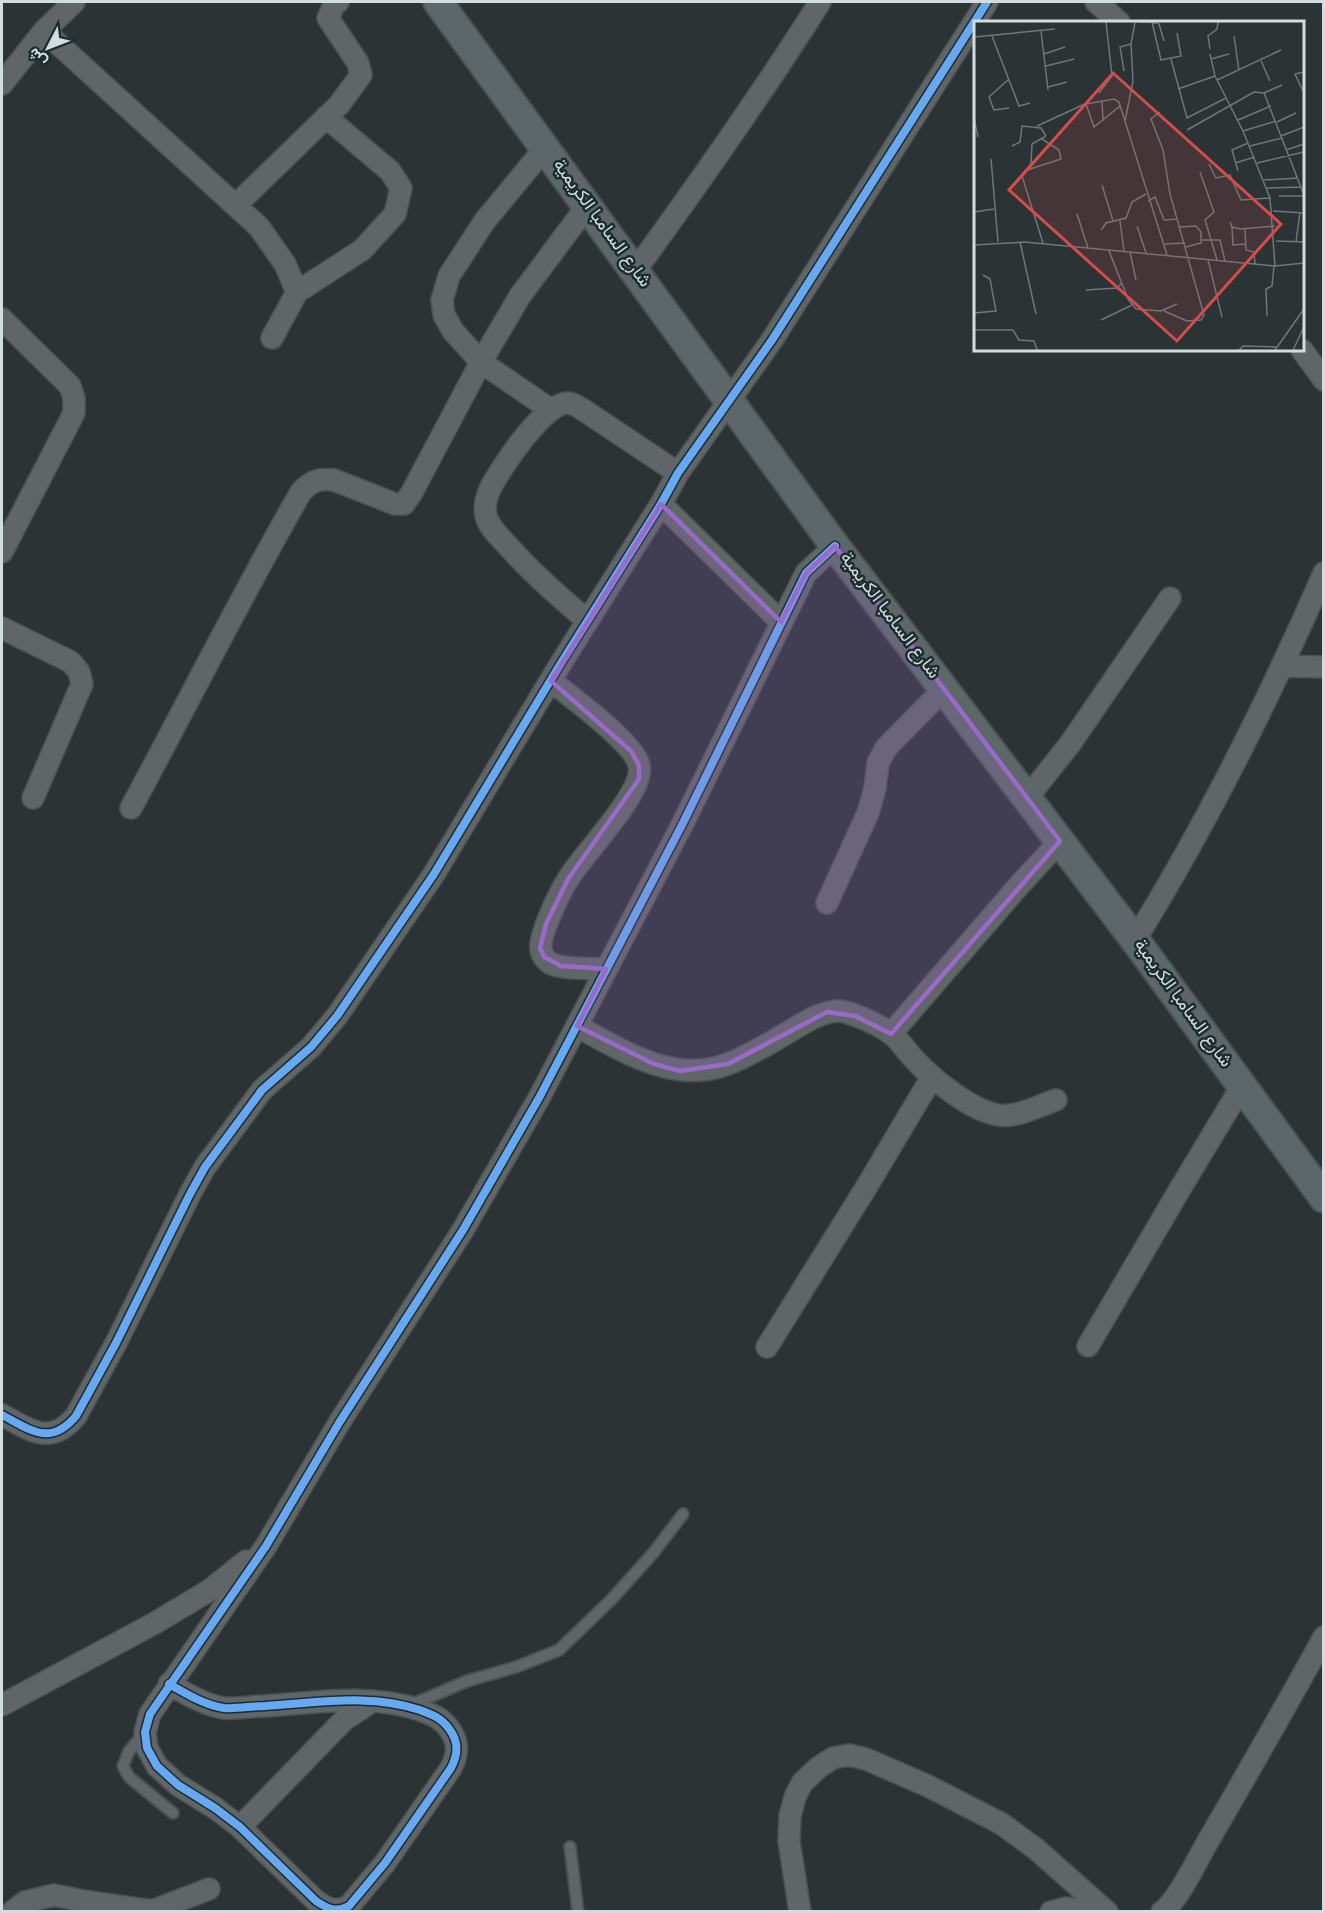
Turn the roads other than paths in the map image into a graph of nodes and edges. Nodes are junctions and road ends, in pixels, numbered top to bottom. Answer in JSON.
{"nodes":[{"id":1,"x":74,"y":2,"type":"edge"},
{"id":2,"x":338,"y":2,"type":"edge"},
{"id":3,"x":438,"y":2,"type":"edge"},
{"id":4,"x":820,"y":2,"type":"edge"},
{"id":5,"x":987,"y":2,"type":"edge"},
{"id":6,"x":1096,"y":2,"type":"edge"},
{"id":7,"x":975,"y":21,"type":"edge"},
{"id":8,"x":1118,"y":21,"type":"edge"},
{"id":9,"x":974,"y":22,"type":"edge"},
{"id":10,"x":44,"y":32,"type":"junction"},
{"id":11,"x":2,"y":84,"type":"edge"},
{"id":12,"x":327,"y":117,"type":"junction"},
{"id":13,"x":545,"y":148,"type":"junction"},
{"id":14,"x":236,"y":205,"type":"junction"},
{"id":15,"x":587,"y":206,"type":"junction"},
{"id":16,"x":635,"y":271,"type":"junction"},
{"id":17,"x":297,"y":292,"type":"junction"},
{"id":18,"x":2,"y":319,"type":"edge"},
{"id":19,"x":272,"y":338,"type":"dead end"},
{"id":20,"x":1303,"y":351,"type":"edge"},
{"id":21,"x":481,"y":362,"type":"junction"},
{"id":22,"x":1323,"y":380,"type":"edge"},
{"id":23,"x":729,"y":401,"type":"junction"},
{"id":24,"x":551,"y":410,"type":"junction"},
{"id":25,"x":678,"y":473,"type":"junction"},
{"id":26,"x":661,"y":504,"type":"junction"},
{"id":27,"x":835,"y":546,"type":"junction"},
{"id":28,"x":2,"y":552,"type":"edge"},
{"id":29,"x":1323,"y":573,"type":"edge"},
{"id":30,"x":1170,"y":598,"type":"dead end"},
{"id":31,"x":588,"y":621,"type":"junction"},
{"id":32,"x":781,"y":622,"type":"junction"},
{"id":33,"x":2,"y":628,"type":"edge"},
{"id":34,"x":1283,"y":666,"type":"junction"},
{"id":35,"x":1323,"y":667,"type":"edge"},
{"id":36,"x":551,"y":681,"type":"junction"},
{"id":37,"x":944,"y":689,"type":"junction"},
{"id":38,"x":33,"y":798,"type":"dead end"},
{"id":39,"x":1027,"y":798,"type":"junction"},
{"id":40,"x":131,"y":808,"type":"dead end"},
{"id":41,"x":1060,"y":841,"type":"junction"},
{"id":42,"x":827,"y":903,"type":"dead end"},
{"id":43,"x":1135,"y":940,"type":"junction"},
{"id":44,"x":606,"y":969,"type":"junction"},
{"id":45,"x":577,"y":1026,"type":"junction"},
{"id":46,"x":891,"y":1034,"type":"junction"},
{"id":47,"x":932,"y":1077,"type":"junction"},
{"id":48,"x":1242,"y":1086,"type":"junction"},
{"id":49,"x":1056,"y":1100,"type":"dead end"},
{"id":50,"x":1323,"y":1198,"type":"edge"},
{"id":51,"x":1088,"y":1346,"type":"dead end"},
{"id":52,"x":767,"y":1347,"type":"dead end"},
{"id":53,"x":2,"y":1415,"type":"edge"},
{"id":54,"x":683,"y":1514,"type":"dead end"},
{"id":55,"x":266,"y":1546,"type":"junction"},
{"id":56,"x":1323,"y":1637,"type":"edge"},
{"id":57,"x":169,"y":1684,"type":"junction"},
{"id":58,"x":373,"y":1701,"type":"junction"},
{"id":59,"x":2,"y":1705,"type":"edge"},
{"id":60,"x":408,"y":1706,"type":"junction"},
{"id":61,"x":145,"y":1732,"type":"junction"},
{"id":62,"x":173,"y":1813,"type":"dead end"},
{"id":63,"x":240,"y":1827,"type":"junction"},
{"id":64,"x":570,"y":1847,"type":"dead end"},
{"id":65,"x":210,"y":1889,"type":"dead end"},
{"id":66,"x":12,"y":1911,"type":"edge"},
{"id":67,"x":342,"y":1911,"type":"edge"},
{"id":68,"x":578,"y":1911,"type":"edge"},
{"id":69,"x":800,"y":1911,"type":"edge"},
{"id":70,"x":1051,"y":1911,"type":"edge"},
{"id":71,"x":1088,"y":1911,"type":"edge"},
{"id":72,"x":1107,"y":1911,"type":"edge"},
{"id":73,"x":1162,"y":1911,"type":"edge"}],
"edges":[{"from":1,"to":10,"type":"street"},
{"from":2,"to":12,"type":"street"},
{"from":3,"to":13,"type":"main road","name":"شارع السامبا الكريمية"},
{"from":4,"to":16,"type":"street"},
{"from":5,"to":7,"type":"street"},
{"from":6,"to":8,"type":"street"},
{"from":9,"to":23,"type":"street"},
{"from":10,"to":11,"type":"street"},
{"from":10,"to":14,"type":"street"},
{"from":12,"to":14,"type":"street"},
{"from":12,"to":17,"type":"street"},
{"from":13,"to":15,"type":"main road","name":"شارع السامبا الكريمية"},
{"from":13,"to":21,"type":"street"},
{"from":14,"to":17,"type":"street"},
{"from":15,"to":16,"type":"main road","name":"شارع السامبا الكريمية"},
{"from":15,"to":21,"type":"street"},
{"from":16,"to":23,"type":"main road","name":"شارع السامبا الكريمية"},
{"from":17,"to":19,"type":"street"},
{"from":18,"to":28,"type":"street"},
{"from":20,"to":22,"type":"street"},
{"from":21,"to":24,"type":"street"},
{"from":21,"to":40,"type":"street"},
{"from":23,"to":25,"type":"street"},
{"from":23,"to":27,"type":"main road","name":"شارع السامبا الكريمية"},
{"from":24,"to":25,"type":"street"},
{"from":24,"to":31,"type":"street"},
{"from":25,"to":26,"type":"street"},
{"from":26,"to":31,"type":"street"},
{"from":26,"to":32,"type":"street"},
{"from":27,"to":32,"type":"street"},
{"from":27,"to":37,"type":"main road","name":"شارع السامبا الكريمية"},
{"from":29,"to":34,"type":"street"},
{"from":30,"to":39,"type":"street"},
{"from":31,"to":36,"type":"street"},
{"from":32,"to":44,"type":"street"},
{"from":33,"to":38,"type":"street"},
{"from":34,"to":35,"type":"street"},
{"from":34,"to":43,"type":"street"},
{"from":36,"to":44,"type":"street"},
{"from":36,"to":53,"type":"street"},
{"from":37,"to":39,"type":"main road","name":"شارع السامبا الكريمية"},
{"from":37,"to":42,"type":"street"},
{"from":39,"to":41,"type":"main road","name":"شارع السامبا الكريمية"},
{"from":41,"to":43,"type":"main road","name":"شارع السامبا الكريمية"},
{"from":41,"to":46,"type":"street"},
{"from":43,"to":48,"type":"main road","name":"شارع السامبا الكريمية"},
{"from":44,"to":45,"type":"street"},
{"from":45,"to":46,"type":"street"},
{"from":45,"to":55,"type":"street"},
{"from":46,"to":47,"type":"street"},
{"from":47,"to":49,"type":"street"},
{"from":47,"to":52,"type":"street"},
{"from":48,"to":50,"type":"main road","name":"شارع السامبا الكريمية"},
{"from":48,"to":51,"type":"street"},
{"from":54,"to":60,"type":"lane"},
{"from":55,"to":57,"type":"street"},
{"from":55,"to":59,"type":"street"},
{"from":56,"to":73,"type":"street"},
{"from":57,"to":58,"type":"street"},
{"from":57,"to":61,"type":"street"},
{"from":58,"to":60,"type":"street"},
{"from":58,"to":63,"type":"street"},
{"from":60,"to":67,"type":"street"},
{"from":61,"to":62,"type":"lane"},
{"from":61,"to":63,"type":"street"},
{"from":63,"to":67,"type":"street"},
{"from":64,"to":68,"type":"lane"},
{"from":65,"to":66,"type":"street"},
{"from":69,"to":72,"type":"street"},
{"from":70,"to":71,"type":"street"}]}
